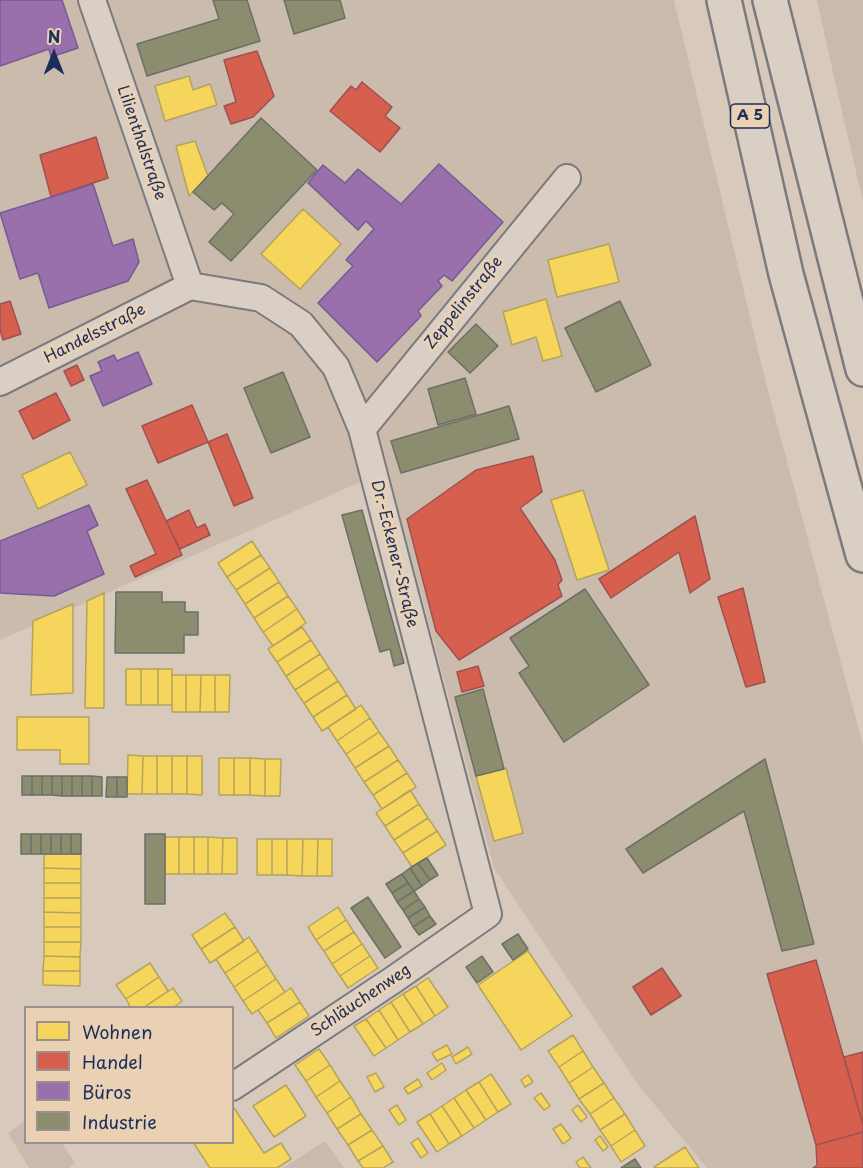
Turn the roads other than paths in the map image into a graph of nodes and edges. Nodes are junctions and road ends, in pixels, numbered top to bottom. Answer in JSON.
{"nodes":[{"id":1,"x":92,"y":0,"type":"edge"},
{"id":2,"x":724,"y":0,"type":"edge"},
{"id":3,"x":770,"y":0,"type":"edge"},
{"id":4,"x":567,"y":178,"type":"dead end"},
{"id":5,"x":190,"y":286,"type":"junction"},
{"id":6,"x":863,"y":369,"type":"edge"},
{"id":7,"x":0,"y":382,"type":"edge"},
{"id":8,"x":362,"y":429,"type":"junction"},
{"id":9,"x":863,"y":555,"type":"edge"},
{"id":10,"x":488,"y":914,"type":"joint"},
{"id":11,"x":234,"y":1086,"type":"edge"}],
"edges":[{"from":1,"to":5,"type":"street","name":"Lilienthalstraße"},
{"from":2,"to":9,"type":"highway","number":"A 5"},
{"from":3,"to":6,"type":"highway"},
{"from":4,"to":8,"type":"street","name":"Zeppelinstraße"},
{"from":5,"to":7,"type":"street","name":"Handelsstraße"},
{"from":5,"to":8,"type":"street","name":"Dr.-Eckener-Straße"},
{"from":8,"to":10,"type":"street","name":"Dr.-Eckener-Straße"},
{"from":10,"to":11,"type":"street","name":"Schläuchenweg"}]}
